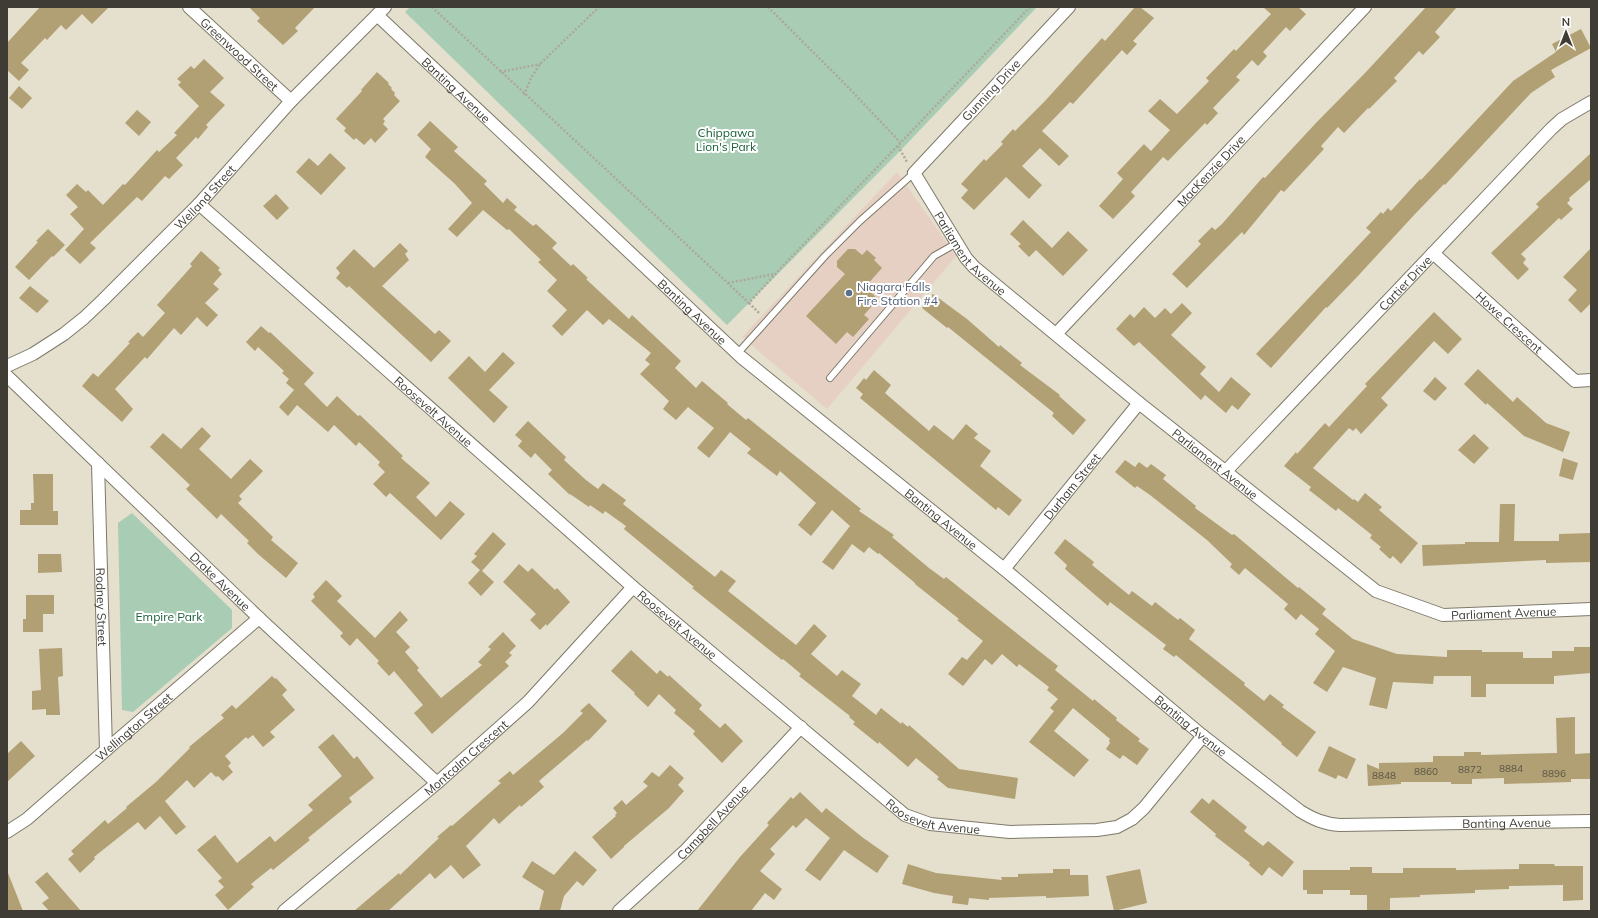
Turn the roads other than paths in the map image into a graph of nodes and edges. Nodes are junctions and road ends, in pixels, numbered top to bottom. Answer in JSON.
{"nodes":[{"id":1,"x":189,"y":7,"type":"edge"},
{"id":2,"x":1068,"y":7,"type":"edge"},
{"id":3,"x":1360,"y":9,"type":"edge"},
{"id":4,"x":381,"y":11,"type":"edge"},
{"id":5,"x":291,"y":101,"type":"junction"},
{"id":6,"x":1591,"y":102,"type":"edge"},
{"id":7,"x":914,"y":172,"type":"junction"},
{"id":8,"x":199,"y":204,"type":"junction"},
{"id":9,"x":957,"y":243,"type":"junction"},
{"id":10,"x":1433,"y":253,"type":"junction"},
{"id":11,"x":1056,"y":334,"type":"junction"},
{"id":12,"x":738,"y":354,"type":"junction"},
{"id":13,"x":7,"y":366,"type":"edge"},
{"id":14,"x":7,"y":376,"type":"edge"},
{"id":15,"x":830,"y":378,"type":"dead end"},
{"id":16,"x":1591,"y":380,"type":"edge"},
{"id":17,"x":1139,"y":403,"type":"junction"},
{"id":18,"x":98,"y":463,"type":"junction"},
{"id":19,"x":1225,"y":472,"type":"junction"},
{"id":20,"x":1004,"y":569,"type":"junction"},
{"id":21,"x":633,"y":587,"type":"junction"},
{"id":22,"x":1591,"y":609,"type":"edge"},
{"id":23,"x":259,"y":618,"type":"junction"},
{"id":24,"x":801,"y":727,"type":"junction"},
{"id":25,"x":1203,"y":736,"type":"junction"},
{"id":26,"x":106,"y":750,"type":"junction"},
{"id":27,"x":437,"y":783,"type":"junction"},
{"id":28,"x":1591,"y":821,"type":"edge"},
{"id":29,"x":7,"y":832,"type":"edge"},
{"id":30,"x":284,"y":911,"type":"edge"},
{"id":31,"x":619,"y":911,"type":"edge"}],
"edges":[{"from":1,"to":5,"type":"street","name":"Greenwood Street"},
{"from":2,"to":7,"type":"street","name":"Gunning Drive"},
{"from":3,"to":11,"type":"street","name":"MacKenzie Drive"},
{"from":4,"to":5,"type":"street","name":"Welland Street"},
{"from":4,"to":12,"type":"street","name":"Banting Avenue"},
{"from":5,"to":8,"type":"street","name":"Welland Street"},
{"from":6,"to":10,"type":"street","name":"Cartier Drive"},
{"from":7,"to":9,"type":"street","name":"Parliament Avenue"},
{"from":7,"to":12,"type":"lane"},
{"from":8,"to":13,"type":"street","name":"Welland Street"},
{"from":8,"to":21,"type":"street","name":"Roosevelt Avenue"},
{"from":9,"to":11,"type":"street","name":"Parliament Avenue"},
{"from":9,"to":15,"type":"lane"},
{"from":10,"to":16,"type":"street","name":"Howe Crescent"},
{"from":10,"to":19,"type":"street","name":"Cartier Drive"},
{"from":11,"to":17,"type":"street","name":"Parliament Avenue"},
{"from":12,"to":20,"type":"street","name":"Banting Avenue"},
{"from":14,"to":18,"type":"street","name":"Drake Avenue"},
{"from":17,"to":19,"type":"street","name":"Parliament Avenue"},
{"from":17,"to":20,"type":"street","name":"Durham Street"},
{"from":18,"to":23,"type":"street","name":"Drake Avenue"},
{"from":18,"to":26,"type":"street","name":"Rodney Street"},
{"from":19,"to":22,"type":"street","name":"Parliament Avenue"},
{"from":20,"to":25,"type":"street","name":"Banting Avenue"},
{"from":21,"to":24,"type":"street","name":"Roosevelt Avenue"},
{"from":21,"to":27,"type":"street","name":"Montcalm Crescent"},
{"from":23,"to":26,"type":"street","name":"Wellington Street"},
{"from":23,"to":27,"type":"street","name":"Drake Avenue"},
{"from":24,"to":25,"type":"street","name":"Roosevelt Avenue"},
{"from":24,"to":31,"type":"street","name":"Campbell Avenue"},
{"from":25,"to":28,"type":"street","name":"Banting Avenue"},
{"from":26,"to":29,"type":"street","name":"Wellington Street"},
{"from":27,"to":30,"type":"street","name":"Montcalm Crescent"}]}
